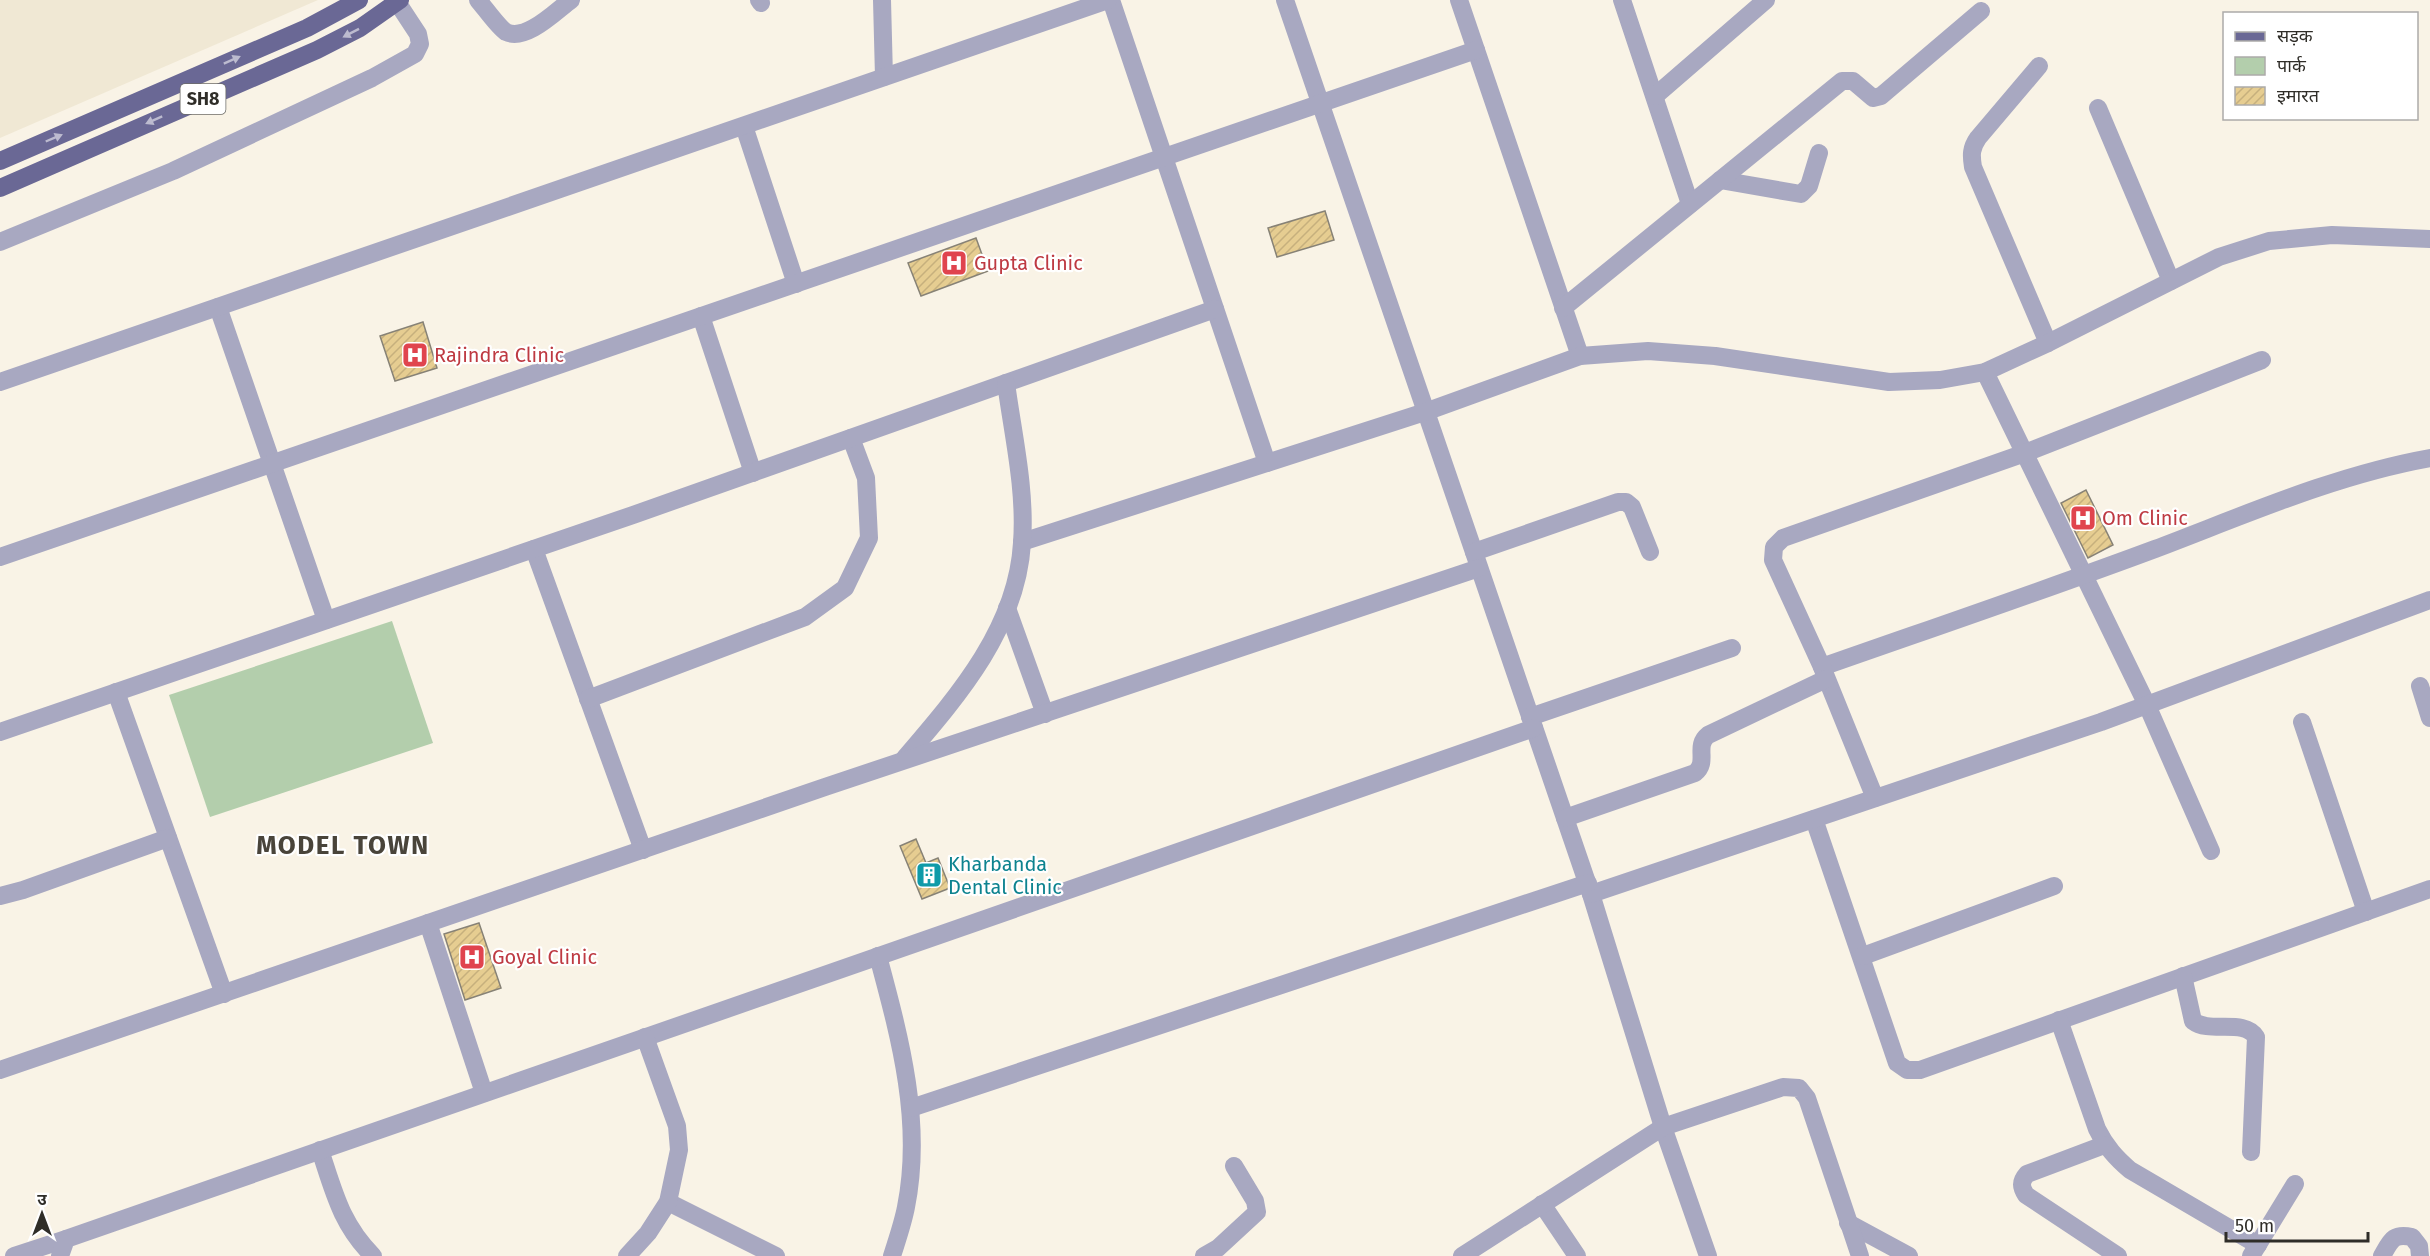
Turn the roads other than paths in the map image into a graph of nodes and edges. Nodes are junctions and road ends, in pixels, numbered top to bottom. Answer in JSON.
{"nodes":[{"id":1,"x":359,"y":0,"type":"edge"},
{"id":2,"x":478,"y":0,"type":"edge"},
{"id":3,"x":571,"y":0,"type":"edge"},
{"id":4,"x":882,"y":0,"type":"edge"},
{"id":5,"x":1109,"y":0,"type":"edge"},
{"id":6,"x":1285,"y":0,"type":"edge"},
{"id":7,"x":1459,"y":0,"type":"edge"},
{"id":8,"x":1622,"y":0,"type":"edge"},
{"id":9,"x":1766,"y":0,"type":"edge"},
{"id":10,"x":398,"y":1,"type":"edge"},
{"id":11,"x":1981,"y":10,"type":"dead end"},
{"id":12,"x":1476,"y":50,"type":"junction"},
{"id":13,"x":2039,"y":66,"type":"dead end"},
{"id":14,"x":884,"y":77,"type":"junction"},
{"id":15,"x":1654,"y":96,"type":"junction"},
{"id":16,"x":1320,"y":104,"type":"junction"},
{"id":17,"x":2098,"y":108,"type":"dead end"},
{"id":18,"x":82,"y":126,"type":"junction"},
{"id":19,"x":744,"y":126,"type":"junction"},
{"id":20,"x":92,"y":147,"type":"junction"},
{"id":21,"x":1819,"y":153,"type":"dead end"},
{"id":22,"x":1164,"y":157,"type":"junction"},
{"id":23,"x":0,"y":161,"type":"edge"},
{"id":24,"x":1720,"y":180,"type":"junction"},
{"id":25,"x":0,"y":188,"type":"edge"},
{"id":26,"x":1690,"y":204,"type":"junction"},
{"id":27,"x":2430,"y":239,"type":"edge"},
{"id":28,"x":0,"y":242,"type":"edge"},
{"id":29,"x":2171,"y":281,"type":"junction"},
{"id":30,"x":796,"y":284,"type":"junction"},
{"id":31,"x":218,"y":307,"type":"junction"},
{"id":32,"x":1563,"y":308,"type":"junction"},
{"id":33,"x":1215,"y":309,"type":"junction"},
{"id":34,"x":701,"y":316,"type":"junction"},
{"id":35,"x":2048,"y":343,"type":"junction"},
{"id":36,"x":1580,"y":356,"type":"junction"},
{"id":37,"x":2262,"y":360,"type":"dead end"},
{"id":38,"x":1985,"y":372,"type":"junction"},
{"id":39,"x":0,"y":382,"type":"edge"},
{"id":40,"x":1006,"y":383,"type":"junction"},
{"id":41,"x":1425,"y":411,"type":"junction"},
{"id":42,"x":851,"y":438,"type":"junction"},
{"id":43,"x":2025,"y":453,"type":"junction"},
{"id":44,"x":2430,"y":458,"type":"edge"},
{"id":45,"x":1267,"y":463,"type":"junction"},
{"id":46,"x":272,"y":464,"type":"junction"},
{"id":47,"x":753,"y":473,"type":"junction"},
{"id":48,"x":1023,"y":542,"type":"junction"},
{"id":49,"x":534,"y":549,"type":"junction"},
{"id":50,"x":1650,"y":552,"type":"dead end"},
{"id":51,"x":0,"y":557,"type":"edge"},
{"id":52,"x":1477,"y":560,"type":"junction"},
{"id":53,"x":2084,"y":575,"type":"junction"},
{"id":54,"x":2430,"y":600,"type":"edge"},
{"id":55,"x":1007,"y":608,"type":"junction"},
{"id":56,"x":326,"y":620,"type":"junction"},
{"id":57,"x":1732,"y":648,"type":"dead end"},
{"id":58,"x":1824,"y":673,"type":"junction"},
{"id":59,"x":2420,"y":686,"type":"dead end"},
{"id":60,"x":116,"y":692,"type":"junction"},
{"id":61,"x":588,"y":699,"type":"junction"},
{"id":62,"x":2147,"y":705,"type":"junction"},
{"id":63,"x":1045,"y":714,"type":"junction"},
{"id":64,"x":2430,"y":718,"type":"edge"},
{"id":65,"x":1532,"y":722,"type":"junction"},
{"id":66,"x":2302,"y":722,"type":"dead end"},
{"id":67,"x":0,"y":732,"type":"edge"},
{"id":68,"x":903,"y":761,"type":"junction"},
{"id":69,"x":1875,"y":798,"type":"junction"},
{"id":70,"x":1565,"y":818,"type":"junction"},
{"id":71,"x":1814,"y":819,"type":"junction"},
{"id":72,"x":168,"y":838,"type":"junction"},
{"id":73,"x":643,"y":850,"type":"junction"},
{"id":74,"x":2211,"y":851,"type":"dead end"},
{"id":75,"x":2054,"y":886,"type":"dead end"},
{"id":76,"x":1590,"y":889,"type":"junction"},
{"id":77,"x":2430,"y":890,"type":"edge"},
{"id":78,"x":0,"y":896,"type":"edge"},
{"id":79,"x":2366,"y":912,"type":"junction"},
{"id":80,"x":428,"y":923,"type":"junction"},
{"id":81,"x":878,"y":956,"type":"junction"},
{"id":82,"x":1863,"y":956,"type":"junction"},
{"id":83,"x":2183,"y":976,"type":"junction"},
{"id":84,"x":224,"y":994,"type":"junction"},
{"id":85,"x":2059,"y":1020,"type":"junction"},
{"id":86,"x":645,"y":1037,"type":"junction"},
{"id":87,"x":0,"y":1070,"type":"edge"},
{"id":88,"x":484,"y":1093,"type":"junction"},
{"id":89,"x":911,"y":1108,"type":"junction"},
{"id":90,"x":1663,"y":1127,"type":"junction"},
{"id":91,"x":2104,"y":1145,"type":"junction"},
{"id":92,"x":320,"y":1150,"type":"junction"},
{"id":93,"x":2251,"y":1152,"type":"dead end"},
{"id":94,"x":1234,"y":1166,"type":"dead end"},
{"id":95,"x":2295,"y":1184,"type":"dead end"},
{"id":96,"x":668,"y":1202,"type":"junction"},
{"id":97,"x":1542,"y":1204,"type":"junction"},
{"id":98,"x":1848,"y":1223,"type":"junction"},
{"id":99,"x":63,"y":1247,"type":"edge"},
{"id":100,"x":2254,"y":1250,"type":"edge"},
{"id":101,"x":14,"y":1256,"type":"edge"},
{"id":102,"x":373,"y":1256,"type":"edge"},
{"id":103,"x":627,"y":1256,"type":"edge"},
{"id":104,"x":776,"y":1256,"type":"edge"},
{"id":105,"x":892,"y":1256,"type":"edge"},
{"id":106,"x":1204,"y":1256,"type":"edge"},
{"id":107,"x":1462,"y":1256,"type":"edge"},
{"id":108,"x":1577,"y":1256,"type":"edge"},
{"id":109,"x":1708,"y":1256,"type":"edge"},
{"id":110,"x":1860,"y":1256,"type":"edge"},
{"id":111,"x":1909,"y":1256,"type":"edge"},
{"id":112,"x":2118,"y":1256,"type":"edge"},
{"id":113,"x":2382,"y":1256,"type":"edge"},
{"id":114,"x":2420,"y":1256,"type":"edge"}],
"edges":[{"from":18,"to":1,"type":"main road","number":"SH8","one_way":true},
{"from":2,"to":3,"type":"street"},
{"from":4,"to":14,"type":"street"},
{"from":5,"to":14,"type":"street"},
{"from":5,"to":22,"type":"street"},
{"from":6,"to":16,"type":"street"},
{"from":7,"to":12,"type":"street"},
{"from":8,"to":15,"type":"street"},
{"from":9,"to":15,"type":"street"},
{"from":10,"to":20,"type":"main road","number":"SH8","one_way":true},
{"from":10,"to":28,"type":"street"},
{"from":11,"to":24,"type":"street"},
{"from":12,"to":16,"type":"street"},
{"from":12,"to":32,"type":"street"},
{"from":13,"to":35,"type":"street"},
{"from":14,"to":19,"type":"street"},
{"from":15,"to":26,"type":"street"},
{"from":16,"to":22,"type":"street"},
{"from":16,"to":41,"type":"street"},
{"from":17,"to":29,"type":"street"},
{"from":18,"to":20,"type":"main road"},
{"from":23,"to":18,"type":"main road","number":"SH8","one_way":true},
{"from":19,"to":30,"type":"street"},
{"from":19,"to":31,"type":"street"},
{"from":20,"to":25,"type":"main road","number":"SH8"},
{"from":21,"to":24,"type":"street"},
{"from":22,"to":30,"type":"street"},
{"from":22,"to":33,"type":"street"},
{"from":24,"to":26,"type":"street"},
{"from":26,"to":32,"type":"street"},
{"from":27,"to":29,"type":"street"},
{"from":29,"to":35,"type":"street"},
{"from":30,"to":34,"type":"street"},
{"from":31,"to":39,"type":"street"},
{"from":31,"to":46,"type":"street"},
{"from":32,"to":36,"type":"street"},
{"from":33,"to":40,"type":"street"},
{"from":33,"to":45,"type":"street"},
{"from":34,"to":46,"type":"street"},
{"from":34,"to":47,"type":"street"},
{"from":35,"to":38,"type":"street"},
{"from":36,"to":38,"type":"street"},
{"from":36,"to":41,"type":"street"},
{"from":37,"to":43,"type":"street"},
{"from":38,"to":43,"type":"street"},
{"from":40,"to":42,"type":"street"},
{"from":40,"to":48,"type":"street"},
{"from":41,"to":45,"type":"street"},
{"from":41,"to":52,"type":"street"},
{"from":42,"to":47,"type":"street"},
{"from":42,"to":61,"type":"street"},
{"from":43,"to":53,"type":"street"},
{"from":43,"to":58,"type":"street"},
{"from":44,"to":53,"type":"street"},
{"from":45,"to":48,"type":"street"},
{"from":46,"to":51,"type":"street"},
{"from":46,"to":56,"type":"street"},
{"from":47,"to":49,"type":"street"},
{"from":48,"to":55,"type":"street"},
{"from":49,"to":56,"type":"street"},
{"from":49,"to":61,"type":"street"},
{"from":50,"to":52,"type":"street"},
{"from":52,"to":63,"type":"street"},
{"from":52,"to":65,"type":"street"},
{"from":53,"to":58,"type":"street"},
{"from":53,"to":62,"type":"street"},
{"from":54,"to":62,"type":"street"},
{"from":55,"to":63,"type":"street"},
{"from":55,"to":68,"type":"street"},
{"from":56,"to":60,"type":"street"},
{"from":57,"to":65,"type":"street"},
{"from":58,"to":69,"type":"street"},
{"from":58,"to":70,"type":"street"},
{"from":59,"to":64,"type":"street"},
{"from":60,"to":67,"type":"street"},
{"from":60,"to":72,"type":"street"},
{"from":61,"to":73,"type":"street"},
{"from":62,"to":69,"type":"street"},
{"from":62,"to":74,"type":"street"},
{"from":63,"to":68,"type":"street"},
{"from":65,"to":70,"type":"street"},
{"from":65,"to":81,"type":"street"},
{"from":66,"to":79,"type":"street"},
{"from":68,"to":73,"type":"street"},
{"from":69,"to":71,"type":"street"},
{"from":70,"to":76,"type":"street"},
{"from":71,"to":76,"type":"street"},
{"from":71,"to":82,"type":"street"},
{"from":72,"to":78,"type":"street"},
{"from":72,"to":84,"type":"street"},
{"from":73,"to":80,"type":"street"},
{"from":75,"to":82,"type":"street"},
{"from":76,"to":89,"type":"street"},
{"from":76,"to":90,"type":"street"},
{"from":77,"to":79,"type":"street"},
{"from":79,"to":83,"type":"street"},
{"from":80,"to":84,"type":"street"},
{"from":80,"to":88,"type":"street"},
{"from":81,"to":86,"type":"street"},
{"from":81,"to":89,"type":"street"},
{"from":82,"to":85,"type":"street"},
{"from":83,"to":85,"type":"street"},
{"from":83,"to":93,"type":"street"},
{"from":84,"to":87,"type":"street"},
{"from":85,"to":91,"type":"street"},
{"from":86,"to":88,"type":"street"},
{"from":86,"to":96,"type":"street"},
{"from":88,"to":92,"type":"street"},
{"from":89,"to":105,"type":"street"},
{"from":90,"to":97,"type":"street"},
{"from":90,"to":98,"type":"street"},
{"from":90,"to":109,"type":"street"},
{"from":91,"to":100,"type":"street"},
{"from":91,"to":112,"type":"street"},
{"from":92,"to":99,"type":"street"},
{"from":92,"to":102,"type":"street"},
{"from":94,"to":106,"type":"street"},
{"from":95,"to":100,"type":"street"},
{"from":96,"to":103,"type":"street"},
{"from":96,"to":104,"type":"street"},
{"from":97,"to":107,"type":"street"},
{"from":97,"to":108,"type":"street"},
{"from":98,"to":110,"type":"street"},
{"from":98,"to":111,"type":"street"},
{"from":99,"to":101,"type":"street"},
{"from":113,"to":114,"type":"street"}]}
